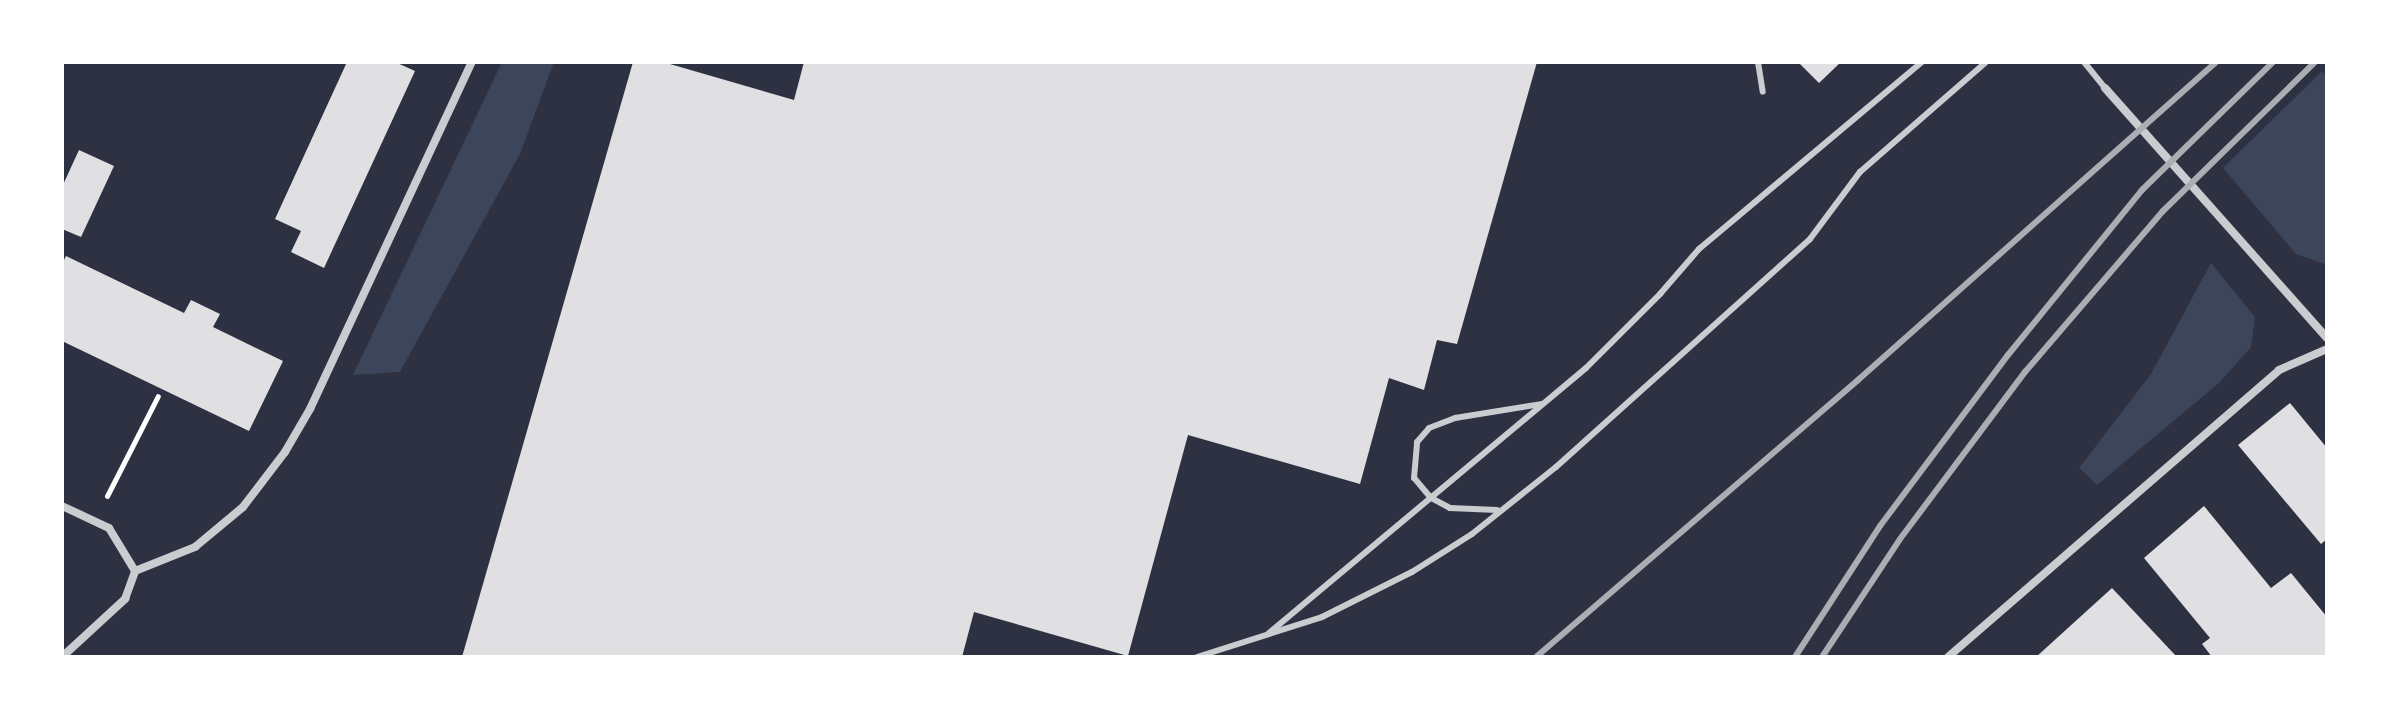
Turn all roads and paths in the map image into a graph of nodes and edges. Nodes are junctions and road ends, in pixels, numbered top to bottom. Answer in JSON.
{"nodes":[{"id":1,"x":472,"y":62,"type":"edge"},
{"id":2,"x":1758,"y":62,"type":"edge"},
{"id":3,"x":1922,"y":62,"type":"edge"},
{"id":4,"x":1986,"y":62,"type":"edge"},
{"id":5,"x":2084,"y":62,"type":"edge"},
{"id":6,"x":2105,"y":88,"type":"joint"},
{"id":7,"x":1763,"y":92,"type":"dead end"},
{"id":8,"x":2327,"y":338,"type":"edge"},
{"id":9,"x":2327,"y":349,"type":"edge"},
{"id":10,"x":158,"y":396,"type":"dead end"},
{"id":11,"x":1544,"y":403,"type":"junction"},
{"id":12,"x":107,"y":496,"type":"dead end"},
{"id":13,"x":1431,"y":498,"type":"junction"},
{"id":14,"x":1508,"y":505,"type":"junction"},
{"id":15,"x":62,"y":506,"type":"edge"},
{"id":16,"x":135,"y":571,"type":"junction"},
{"id":17,"x":1264,"y":637,"type":"junction"},
{"id":18,"x":62,"y":657,"type":"edge"},
{"id":19,"x":1197,"y":657,"type":"edge"},
{"id":20,"x":1948,"y":657,"type":"edge"}],
"edges":[{"from":1,"to":16,"type":"street"},
{"from":2,"to":7,"type":"lane"},
{"from":3,"to":11,"type":"lane"},
{"from":4,"to":14,"type":"lane"},
{"from":5,"to":6,"type":"lane"},
{"from":6,"to":8,"type":"street"},
{"from":9,"to":20,"type":"street"},
{"from":10,"to":12,"type":"path"},
{"from":11,"to":13,"type":"lane"},
{"from":11,"to":13,"type":"lane"},
{"from":13,"to":14,"type":"lane"},
{"from":13,"to":17,"type":"lane"},
{"from":14,"to":17,"type":"lane"},
{"from":15,"to":16,"type":"street"},
{"from":16,"to":18,"type":"street"},
{"from":17,"to":19,"type":"lane"}]}
